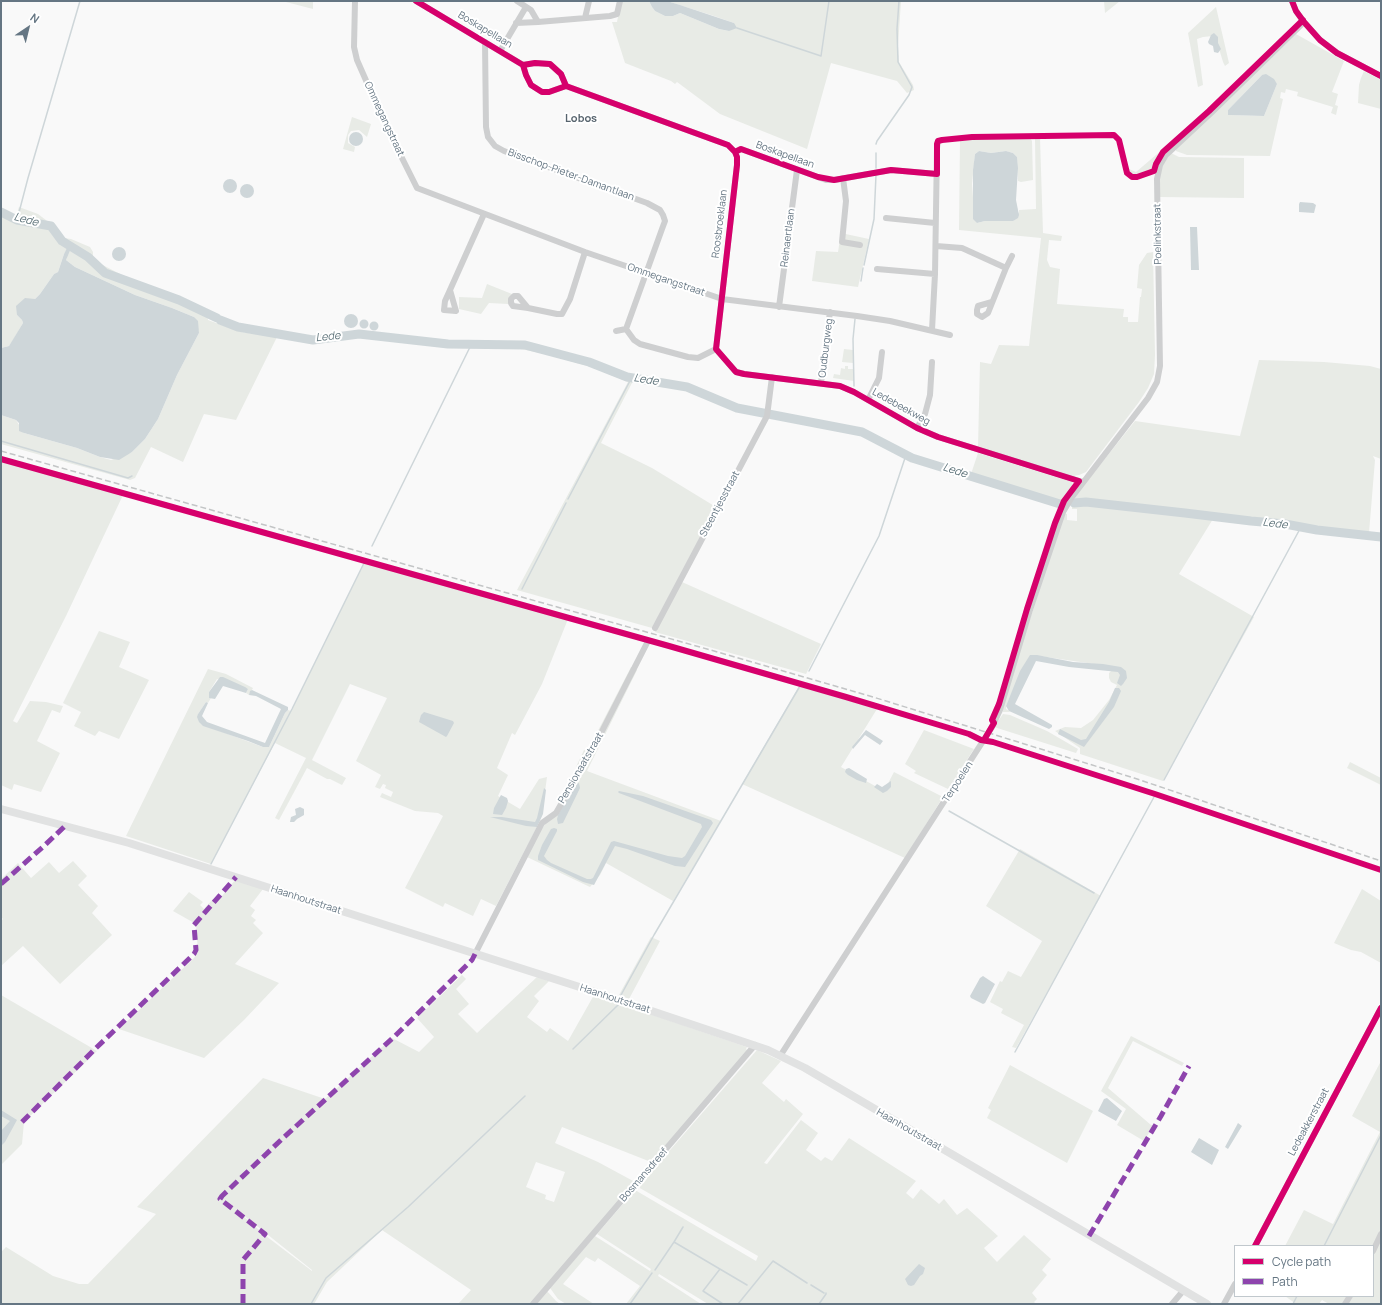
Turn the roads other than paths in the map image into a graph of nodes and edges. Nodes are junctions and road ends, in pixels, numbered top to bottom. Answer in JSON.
{"nodes":[{"id":1,"x":356,"y":1,"type":"edge"},
{"id":2,"x":416,"y":1,"type":"edge"},
{"id":3,"x":517,"y":1,"type":"edge"},
{"id":4,"x":589,"y":1,"type":"edge"},
{"id":5,"x":620,"y":1,"type":"edge"},
{"id":6,"x":1292,"y":1,"type":"edge"},
{"id":7,"x":526,"y":7,"type":"junction"},
{"id":8,"x":585,"y":18,"type":"junction"},
{"id":9,"x":538,"y":22,"type":"junction"},
{"id":10,"x":1304,"y":22,"type":"junction"},
{"id":11,"x":516,"y":24,"type":"junction"},
{"id":12,"x":485,"y":42,"type":"junction"},
{"id":13,"x":500,"y":51,"type":"junction"},
{"id":14,"x":523,"y":65,"type":"junction"},
{"id":15,"x":1381,"y":76,"type":"edge"},
{"id":16,"x":566,"y":86,"type":"junction"},
{"id":17,"x":938,"y":141,"type":"dead end"},
{"id":18,"x":735,"y":152,"type":"junction"},
{"id":19,"x":796,"y":170,"type":"junction"},
{"id":20,"x":937,"y":174,"type":"junction"},
{"id":21,"x":843,"y":178,"type":"junction"},
{"id":22,"x":484,"y":214,"type":"junction"},
{"id":23,"x":886,"y":218,"type":"dead end"},
{"id":24,"x":935,"y":223,"type":"junction"},
{"id":25,"x":860,"y":245,"type":"dead end"},
{"id":26,"x":936,"y":246,"type":"junction"},
{"id":27,"x":585,"y":252,"type":"junction"},
{"id":28,"x":1012,"y":256,"type":"dead end"},
{"id":29,"x":1006,"y":268,"type":"junction"},
{"id":30,"x":877,"y":269,"type":"dead end"},
{"id":31,"x":646,"y":274,"type":"junction"},
{"id":32,"x":935,"y":274,"type":"junction"},
{"id":33,"x":450,"y":290,"type":"dead end"},
{"id":34,"x":722,"y":299,"type":"junction"},
{"id":35,"x":992,"y":302,"type":"dead end"},
{"id":36,"x":779,"y":307,"type":"junction"},
{"id":37,"x":528,"y":308,"type":"dead end"},
{"id":38,"x":830,"y":312,"type":"junction"},
{"id":39,"x":626,"y":329,"type":"junction"},
{"id":40,"x":932,"y":330,"type":"junction"},
{"id":41,"x":616,"y":331,"type":"dead end"},
{"id":42,"x":950,"y":335,"type":"dead end"},
{"id":43,"x":716,"y":349,"type":"junction"},
{"id":44,"x":882,"y":352,"type":"dead end"},
{"id":45,"x":932,"y":362,"type":"dead end"},
{"id":46,"x":772,"y":377,"type":"junction"},
{"id":47,"x":821,"y":383,"type":"junction"},
{"id":48,"x":868,"y":400,"type":"junction"},
{"id":49,"x":917,"y":428,"type":"junction"},
{"id":50,"x":1083,"y":482,"type":"junction"},
{"id":51,"x":655,"y":628,"type":"dead end"},
{"id":52,"x":648,"y":641,"type":"dead end"},
{"id":53,"x":1,"y":809,"type":"edge"},
{"id":54,"x":475,"y":954,"type":"junction"},
{"id":55,"x":1381,"y":1008,"type":"edge"},
{"id":56,"x":755,"y":1045,"type":"junction"},
{"id":57,"x":780,"y":1056,"type":"junction"},
{"id":58,"x":1381,"y":1234,"type":"edge"},
{"id":59,"x":1256,"y":1245,"type":"edge"},
{"id":60,"x":1374,"y":1249,"type":"edge"},
{"id":61,"x":1234,"y":1286,"type":"edge"},
{"id":62,"x":1183,"y":1291,"type":"junction"},
{"id":63,"x":533,"y":1304,"type":"edge"},
{"id":64,"x":1172,"y":1304,"type":"edge"},
{"id":65,"x":1207,"y":1304,"type":"edge"},
{"id":66,"x":1224,"y":1304,"type":"edge"}],
"edges":[{"from":1,"to":22,"type":"street","name":"Ommegangstraat"},
{"from":2,"to":12,"type":"street","name":"Boskapellaan"},
{"from":3,"to":7,"type":"street"},
{"from":4,"to":8,"type":"street"},
{"from":5,"to":8,"type":"street"},
{"from":6,"to":10,"type":"street"},
{"from":7,"to":9,"type":"street"},
{"from":7,"to":11,"type":"street"},
{"from":8,"to":9,"type":"street"},
{"from":9,"to":11,"type":"street"},
{"from":10,"to":15,"type":"street"},
{"from":10,"to":50,"type":"street","name":"Poelinkstraat"},
{"from":11,"to":13,"type":"street"},
{"from":12,"to":13,"type":"street","name":"Boskapellaan"},
{"from":12,"to":31,"type":"street","name":"Bisschop-Pieter-Damantlaan"},
{"from":13,"to":14,"type":"street","name":"Boskapellaan"},
{"from":14,"to":16,"type":"street"},
{"from":14,"to":16,"type":"street"},
{"from":16,"to":18,"type":"street","name":"Boskapellaan"},
{"from":17,"to":20,"type":"street"},
{"from":18,"to":19,"type":"street","name":"Boskapellaan"},
{"from":18,"to":34,"type":"street","name":"Roosbroeklaan"},
{"from":19,"to":21,"type":"street","name":"Boskapellaan"},
{"from":19,"to":36,"type":"street","name":"Reinaertlaan"},
{"from":20,"to":21,"type":"street","name":"Boskapellaan"},
{"from":20,"to":24,"type":"street"},
{"from":21,"to":25,"type":"street"},
{"from":22,"to":27,"type":"street","name":"Ommegangstraat"},
{"from":22,"to":33,"type":"street"},
{"from":23,"to":24,"type":"street"},
{"from":24,"to":26,"type":"street"},
{"from":26,"to":29,"type":"street"},
{"from":26,"to":32,"type":"street"},
{"from":27,"to":31,"type":"street","name":"Ommegangstraat"},
{"from":27,"to":37,"type":"street"},
{"from":28,"to":29,"type":"street"},
{"from":29,"to":35,"type":"street"},
{"from":30,"to":32,"type":"street"},
{"from":31,"to":34,"type":"street","name":"Ommegangstraat"},
{"from":31,"to":39,"type":"street"},
{"from":32,"to":40,"type":"street"},
{"from":34,"to":36,"type":"street","name":"Ommegangstraat"},
{"from":34,"to":43,"type":"street","name":"Roosbroeklaan"},
{"from":36,"to":38,"type":"street","name":"Ommegangstraat"},
{"from":38,"to":40,"type":"street","name":"Ommegangstraat"},
{"from":38,"to":47,"type":"street","name":"Oudburgweg"},
{"from":39,"to":41,"type":"street"},
{"from":39,"to":43,"type":"street"},
{"from":40,"to":42,"type":"street","name":"Ommegangstraat"},
{"from":43,"to":46,"type":"street","name":"Ledebeekweg"},
{"from":44,"to":48,"type":"street","name":"Ledebeekweg"},
{"from":45,"to":49,"type":"street","name":"Ledebeekweg"},
{"from":46,"to":47,"type":"street","name":"Ledebeekweg"},
{"from":46,"to":51,"type":"street","name":"Steentjesstraat"},
{"from":47,"to":48,"type":"street","name":"Ledebeekweg"},
{"from":48,"to":49,"type":"street","name":"Ledebeekweg"},
{"from":49,"to":50,"type":"street","name":"Ledebeekweg"},
{"from":50,"to":57,"type":"street","name":"Terpoelen"},
{"from":52,"to":54,"type":"street","name":"Pensionaatstraat"},
{"from":53,"to":54,"type":"street","name":"Haanhoutstraat"},
{"from":54,"to":56,"type":"street","name":"Haanhoutstraat"},
{"from":55,"to":59,"type":"street","name":"Ledeakkerstraat"},
{"from":56,"to":57,"type":"street","name":"Haanhoutstraat"},
{"from":56,"to":63,"type":"street","name":"Bosmansdreef"},
{"from":57,"to":62,"type":"street","name":"Haanhoutstraat"},
{"from":58,"to":60,"type":"street"},
{"from":61,"to":66,"type":"street"},
{"from":62,"to":64,"type":"street"},
{"from":62,"to":65,"type":"street","name":"Haanhoutstraat"}]}
